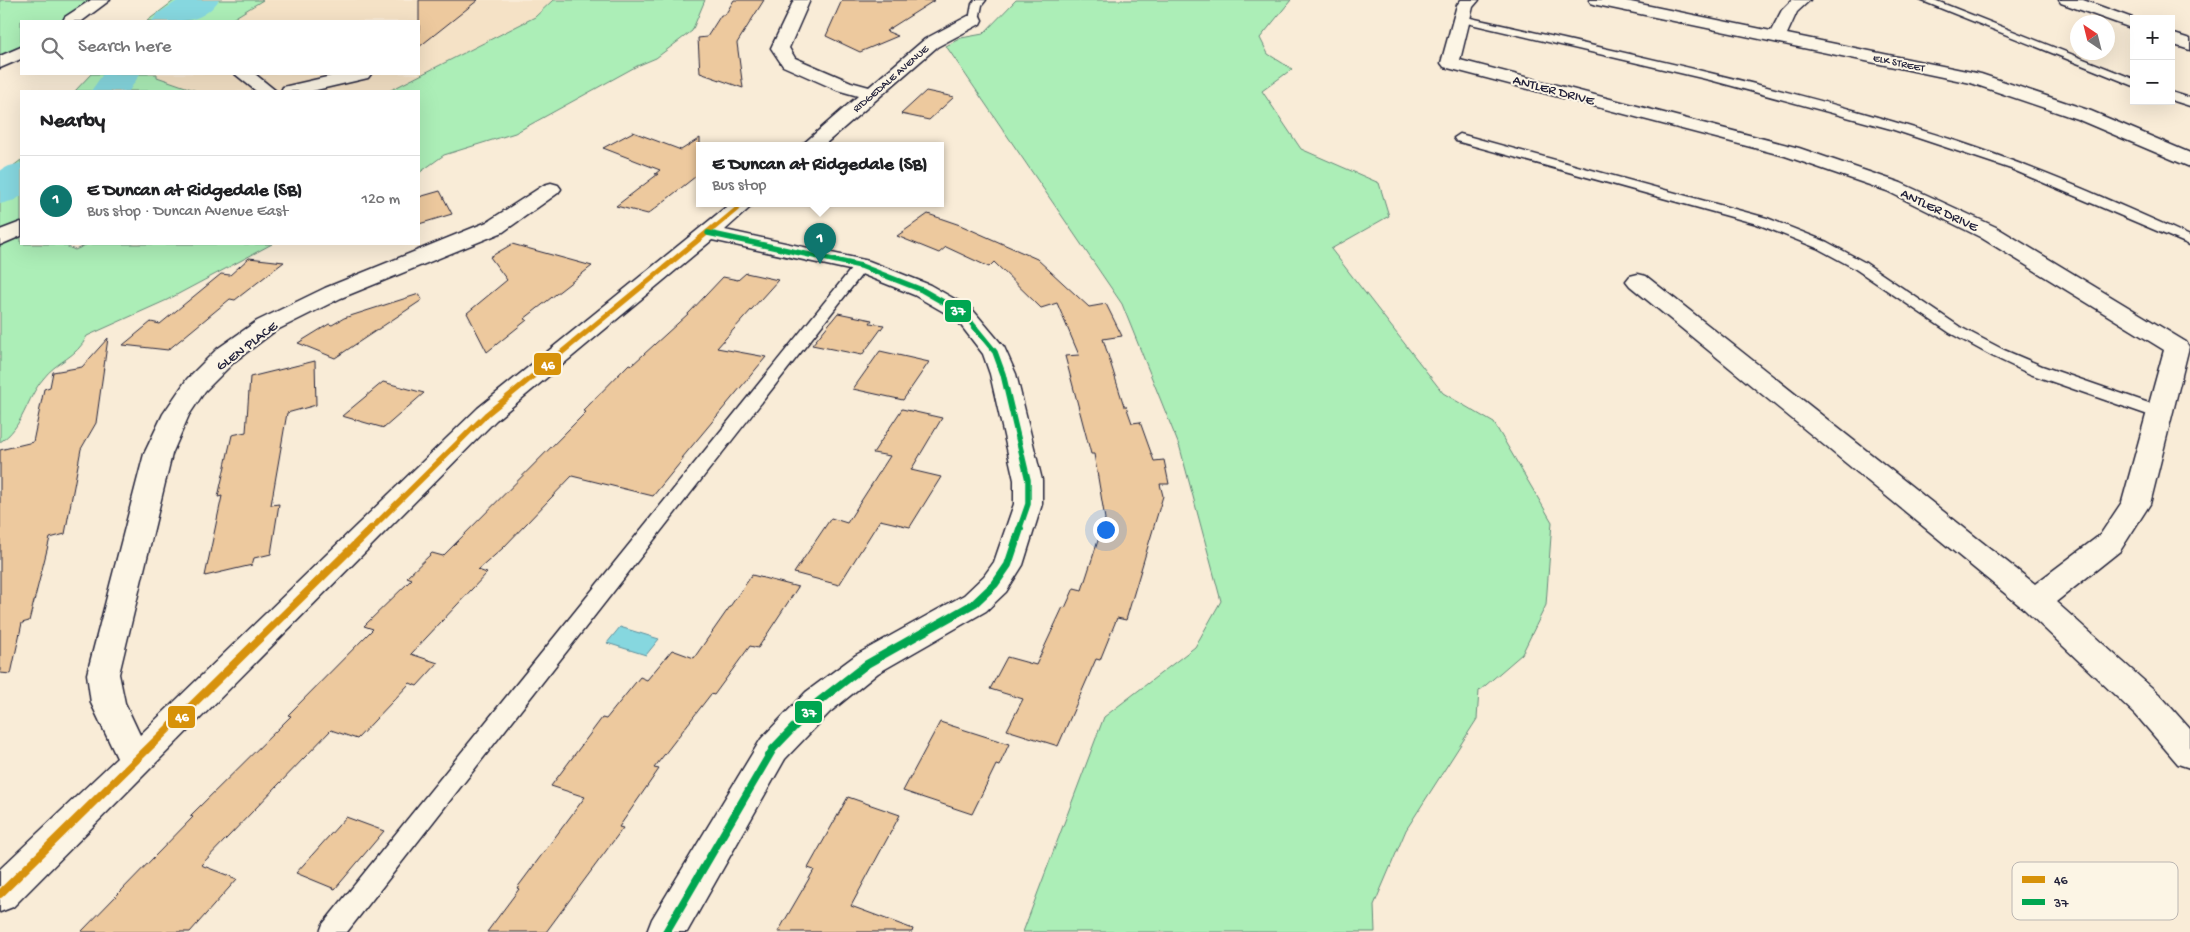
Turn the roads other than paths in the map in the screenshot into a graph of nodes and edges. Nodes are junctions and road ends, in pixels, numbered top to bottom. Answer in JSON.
{"nodes":[{"id":1,"x":102,"y":0,"type":"edge"},
{"id":2,"x":802,"y":0,"type":"edge"},
{"id":3,"x":981,"y":0,"type":"edge"},
{"id":4,"x":1597,"y":0,"type":"edge"},
{"id":5,"x":1802,"y":0,"type":"edge"},
{"id":6,"x":1925,"y":0,"type":"edge"},
{"id":7,"x":2067,"y":0,"type":"edge"},
{"id":8,"x":1466,"y":9,"type":"edge"},
{"id":9,"x":72,"y":20,"type":"edge"},
{"id":10,"x":974,"y":20,"type":"joint"},
{"id":11,"x":2130,"y":23,"type":"edge"},
{"id":12,"x":1777,"y":37,"type":"junction"},
{"id":13,"x":2175,"y":39,"type":"edge"},
{"id":14,"x":2190,"y":45,"type":"edge"},
{"id":15,"x":20,"y":53,"type":"edge"},
{"id":16,"x":0,"y":63,"type":"edge"},
{"id":17,"x":245,"y":75,"type":"edge"},
{"id":18,"x":358,"y":75,"type":"edge"},
{"id":19,"x":2130,"y":81,"type":"edge"},
{"id":20,"x":266,"y":90,"type":"edge"},
{"id":21,"x":294,"y":90,"type":"edge"},
{"id":22,"x":873,"y":94,"type":"junction"},
{"id":23,"x":2175,"y":97,"type":"edge"},
{"id":24,"x":2190,"y":102,"type":"edge"},
{"id":25,"x":1460,"y":138,"type":"dead end"},
{"id":26,"x":816,"y":142,"type":"edge"},
{"id":27,"x":2190,"y":160,"type":"edge"},
{"id":28,"x":551,"y":190,"type":"dead end"},
{"id":29,"x":739,"y":207,"type":"edge"},
{"id":30,"x":20,"y":228,"type":"edge"},
{"id":31,"x":708,"y":233,"type":"junction"},
{"id":32,"x":0,"y":238,"type":"edge"},
{"id":33,"x":2190,"y":241,"type":"edge"},
{"id":34,"x":861,"y":266,"type":"junction"},
{"id":35,"x":1638,"y":281,"type":"dead end"},
{"id":36,"x":2160,"y":413,"type":"junction"},
{"id":37,"x":2035,"y":601,"type":"junction"},
{"id":38,"x":2190,"y":754,"type":"edge"},
{"id":39,"x":136,"y":762,"type":"junction"},
{"id":40,"x":0,"y":894,"type":"edge"},
{"id":41,"x":332,"y":932,"type":"edge"},
{"id":42,"x":666,"y":932,"type":"edge"}],
"edges":[{"from":1,"to":9,"type":"street"},
{"from":2,"to":22,"type":"street"},
{"from":3,"to":10,"type":"lane"},
{"from":4,"to":12,"type":"street","name":"ELK STREET"},
{"from":5,"to":12,"type":"street"},
{"from":6,"to":19,"type":"lane"},
{"from":7,"to":11,"type":"street"},
{"from":8,"to":33,"type":"lane"},
{"from":8,"to":36,"type":"street","name":"ANTLER DRIVE"},
{"from":10,"to":22,"type":"street","name":"RIDGEDALE AVENUE"},
{"from":12,"to":27,"type":"street","name":"ELK STREET"},
{"from":13,"to":14,"type":"street"},
{"from":15,"to":16,"type":"street"},
{"from":17,"to":20,"type":"street"},
{"from":18,"to":21,"type":"street"},
{"from":22,"to":26,"type":"street","name":"RIDGEDALE AVENUE"},
{"from":23,"to":24,"type":"lane"},
{"from":25,"to":36,"type":"lane"},
{"from":28,"to":39,"type":"street","name":"GLEN PLACE"},
{"from":29,"to":31,"type":"street"},
{"from":30,"to":32,"type":"street"},
{"from":31,"to":34,"type":"street"},
{"from":31,"to":39,"type":"street"},
{"from":34,"to":41,"type":"lane"},
{"from":34,"to":42,"type":"street"},
{"from":35,"to":37,"type":"street"},
{"from":36,"to":37,"type":"street","name":"ANTLER DRIVE"},
{"from":37,"to":38,"type":"street"},
{"from":39,"to":40,"type":"street"}]}
